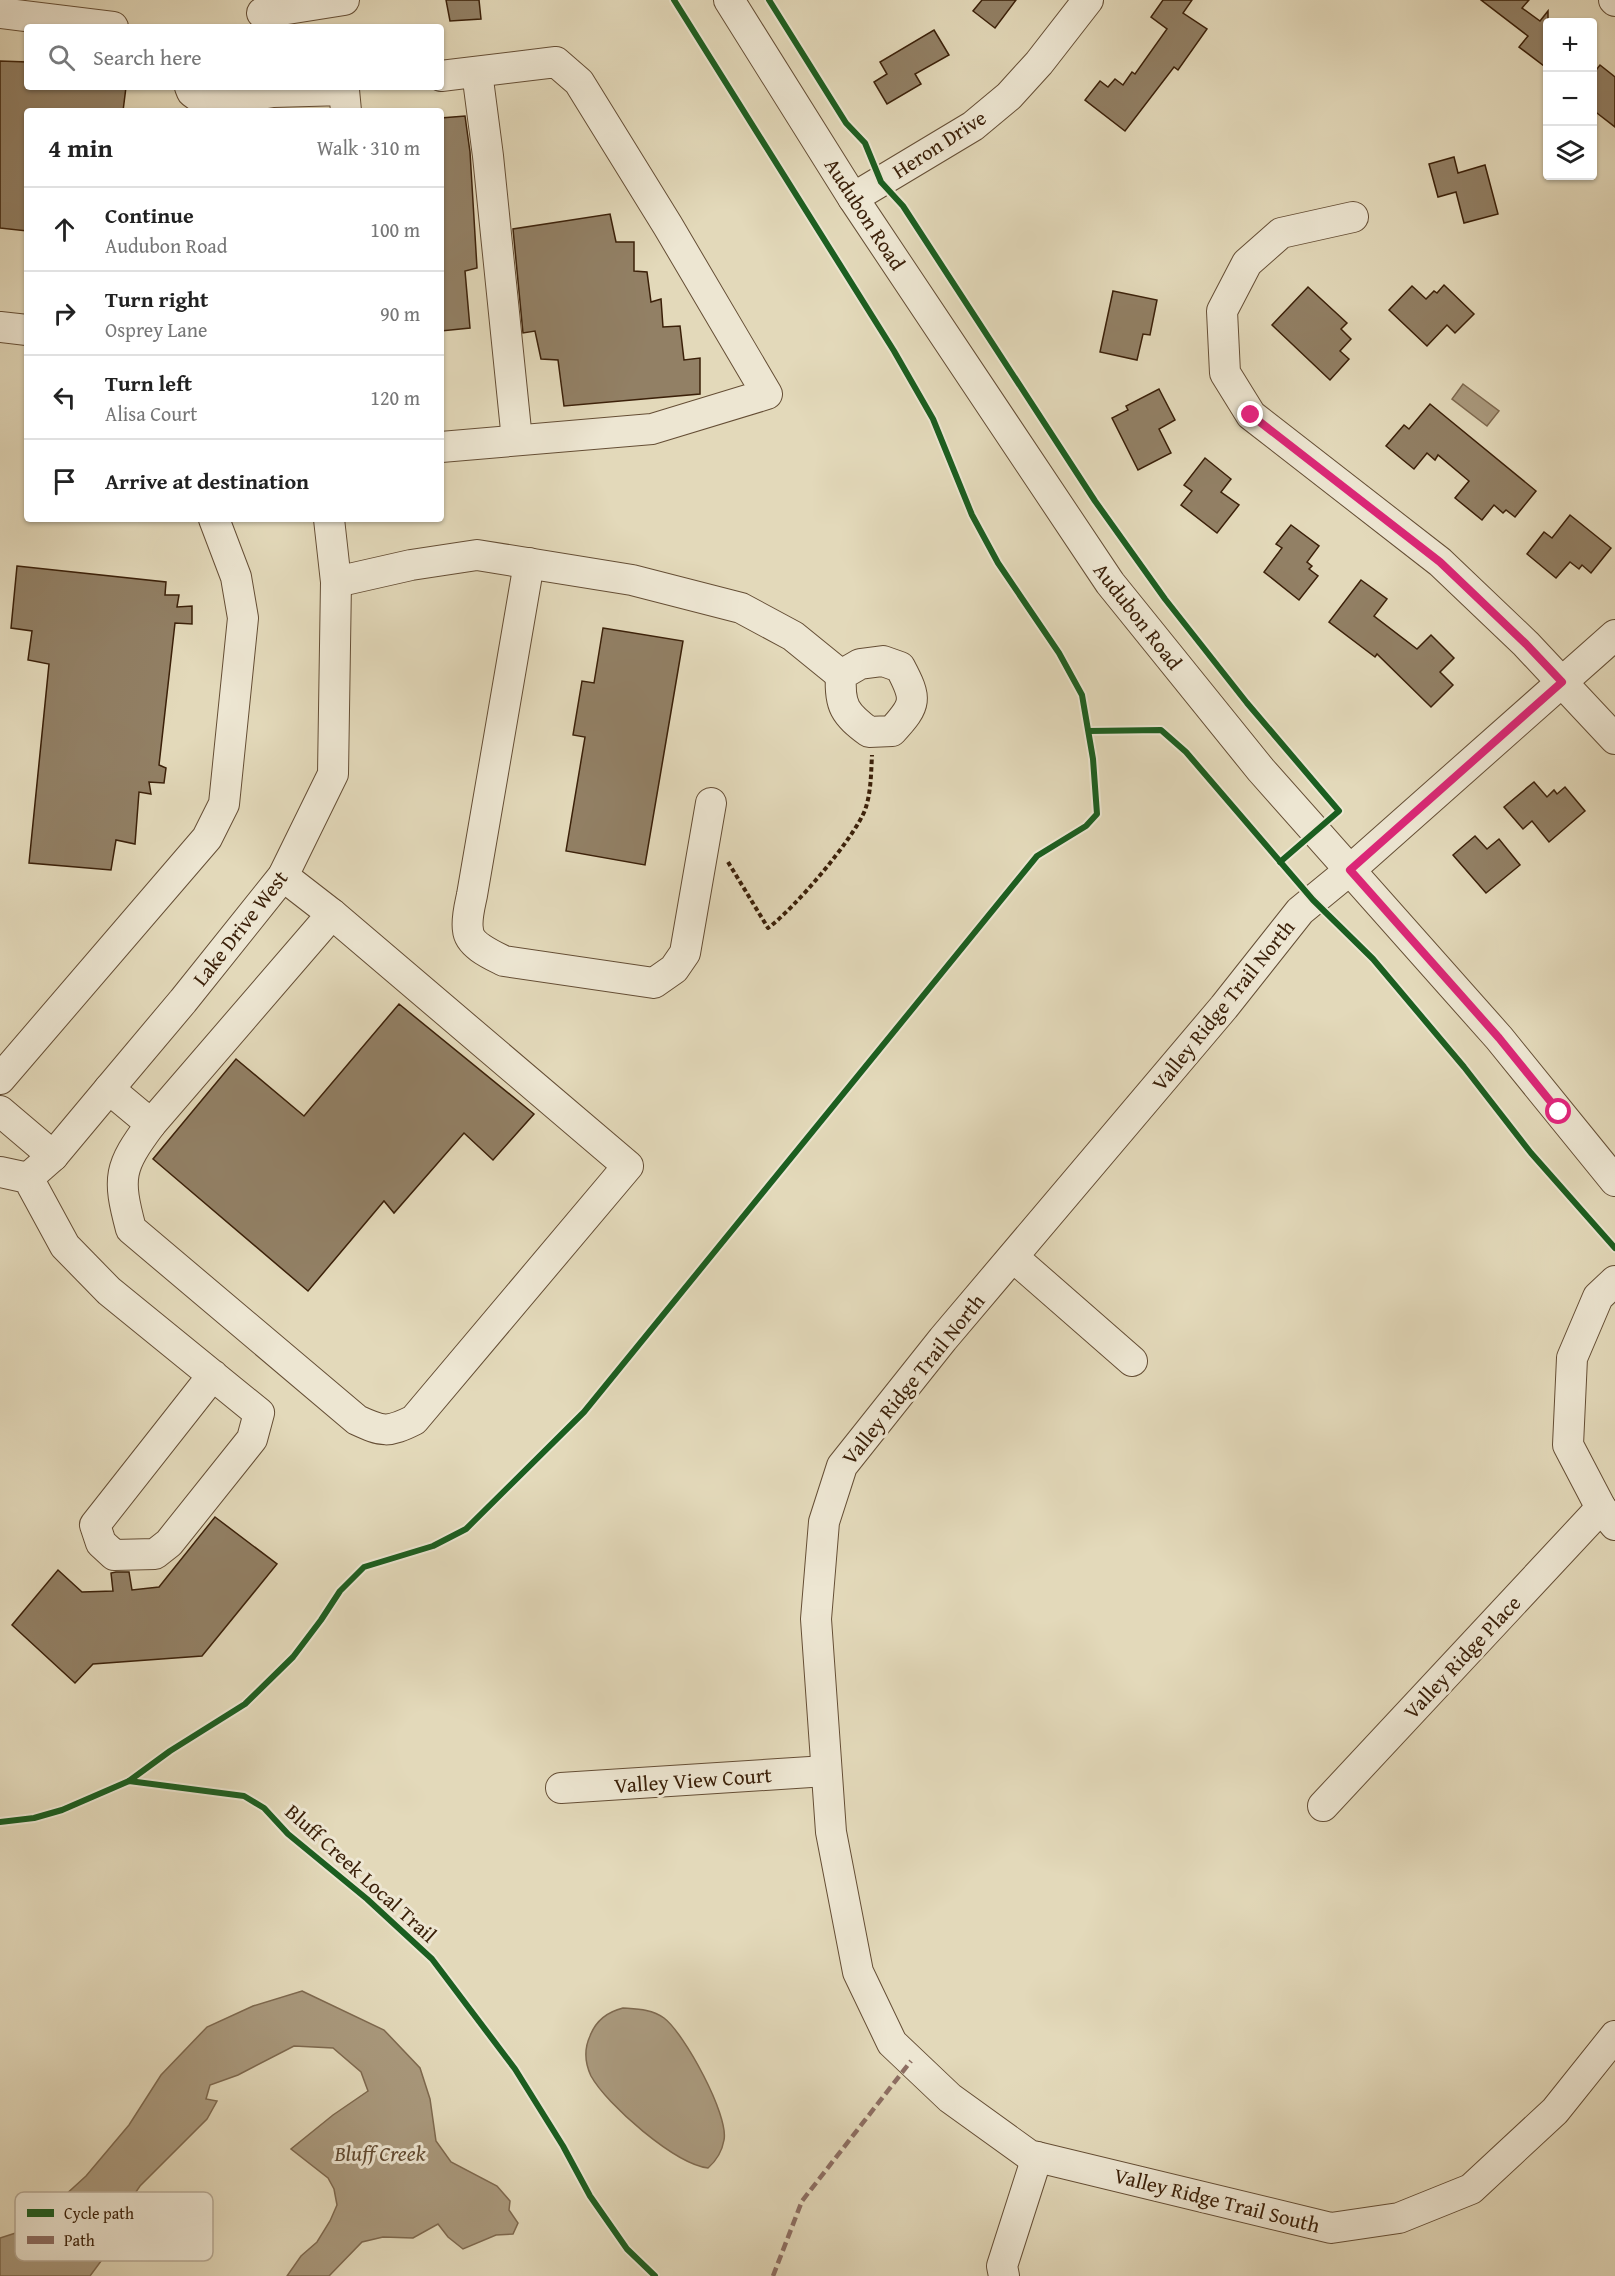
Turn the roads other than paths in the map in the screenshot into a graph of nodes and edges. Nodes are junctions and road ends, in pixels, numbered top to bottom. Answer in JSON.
{"nodes":[{"id":1,"x":344,"y":0,"type":"edge"},
{"id":2,"x":729,"y":0,"type":"edge"},
{"id":3,"x":1088,"y":0,"type":"edge"},
{"id":4,"x":0,"y":13,"type":"edge"},
{"id":5,"x":262,"y":13,"type":"edge"},
{"id":6,"x":89,"y":24,"type":"edge"},
{"id":7,"x":477,"y":72,"type":"junction"},
{"id":8,"x":444,"y":76,"type":"edge"},
{"id":9,"x":191,"y":90,"type":"edge"},
{"id":10,"x":351,"y":96,"type":"edge"},
{"id":11,"x":274,"y":97,"type":"edge"},
{"id":12,"x":854,"y":198,"type":"junction"},
{"id":13,"x":1353,"y":217,"type":"dead end"},
{"id":14,"x":0,"y":327,"type":"edge"},
{"id":15,"x":24,"y":330,"type":"edge"},
{"id":16,"x":517,"y":440,"type":"junction"},
{"id":17,"x":444,"y":447,"type":"edge"},
{"id":18,"x":215,"y":522,"type":"edge"},
{"id":19,"x":329,"y":522,"type":"edge"},
{"id":20,"x":529,"y":564,"type":"junction"},
{"id":21,"x":336,"y":582,"type":"junction"},
{"id":22,"x":1615,"y":635,"type":"edge"},
{"id":23,"x":841,"y":675,"type":"junction"},
{"id":24,"x":1562,"y":682,"type":"junction"},
{"id":25,"x":1615,"y":738,"type":"edge"},
{"id":26,"x":711,"y":802,"type":"dead end"},
{"id":27,"x":1350,"y":870,"type":"junction"},
{"id":28,"x":283,"y":876,"type":"junction"},
{"id":29,"x":332,"y":914,"type":"junction"},
{"id":30,"x":0,"y":1079,"type":"edge"},
{"id":31,"x":109,"y":1089,"type":"junction"},
{"id":32,"x":0,"y":1111,"type":"edge"},
{"id":33,"x":151,"y":1124,"type":"junction"},
{"id":34,"x":53,"y":1156,"type":"junction"},
{"id":35,"x":14,"y":1175,"type":"edge"},
{"id":36,"x":1615,"y":1181,"type":"edge"},
{"id":37,"x":1013,"y":1257,"type":"junction"},
{"id":38,"x":1615,"y":1281,"type":"edge"},
{"id":39,"x":1132,"y":1361,"type":"dead end"},
{"id":40,"x":213,"y":1375,"type":"junction"},
{"id":41,"x":1608,"y":1516,"type":"edge"},
{"id":42,"x":826,"y":1771,"type":"junction"},
{"id":43,"x":561,"y":1788,"type":"dead end"},
{"id":44,"x":1323,"y":1806,"type":"dead end"},
{"id":45,"x":1615,"y":2036,"type":"edge"},
{"id":46,"x":1037,"y":2157,"type":"junction"},
{"id":47,"x":1004,"y":2276,"type":"edge"}],
"edges":[{"from":1,"to":5,"type":"street"},
{"from":2,"to":12,"type":"street","name":"Audubon Road"},
{"from":3,"to":12,"type":"street","name":"Heron Drive"},
{"from":4,"to":6,"type":"street"},
{"from":7,"to":8,"type":"street"},
{"from":7,"to":16,"type":"street"},
{"from":7,"to":16,"type":"street"},
{"from":9,"to":11,"type":"street"},
{"from":10,"to":11,"type":"street"},
{"from":12,"to":27,"type":"street","name":"Audubon Road"},
{"from":13,"to":24,"type":"street"},
{"from":14,"to":15,"type":"street"},
{"from":16,"to":17,"type":"street"},
{"from":18,"to":30,"type":"street"},
{"from":19,"to":21,"type":"street","name":"Lake Drive West"},
{"from":20,"to":21,"type":"street"},
{"from":20,"to":23,"type":"street"},
{"from":20,"to":26,"type":"street"},
{"from":21,"to":28,"type":"street","name":"Lake Drive West"},
{"from":22,"to":24,"type":"street","name":"Valley Ridge Trail North"},
{"from":23,"to":23,"type":"street"},
{"from":24,"to":25,"type":"street"},
{"from":24,"to":27,"type":"street","name":"Valley Ridge Trail North"},
{"from":27,"to":36,"type":"street","name":"Audubon Road"},
{"from":27,"to":37,"type":"street","name":"Valley Ridge Trail North"},
{"from":28,"to":29,"type":"street"},
{"from":28,"to":31,"type":"street","name":"Lake Drive West"},
{"from":29,"to":33,"type":"street"},
{"from":29,"to":33,"type":"street"},
{"from":31,"to":33,"type":"street"},
{"from":31,"to":34,"type":"street","name":"Lake Drive West"},
{"from":32,"to":34,"type":"street"},
{"from":34,"to":35,"type":"street","name":"Lake Drive West"},
{"from":35,"to":40,"type":"street"},
{"from":37,"to":39,"type":"street"},
{"from":37,"to":42,"type":"street","name":"Valley Ridge Trail North"},
{"from":38,"to":41,"type":"street"},
{"from":40,"to":40,"type":"street"},
{"from":41,"to":44,"type":"street","name":"Valley Ridge Place"},
{"from":42,"to":43,"type":"street","name":"Valley View Court"},
{"from":42,"to":46,"type":"street","name":"Valley Ridge Trail North"},
{"from":45,"to":46,"type":"street","name":"Valley Ridge Trail South"},
{"from":46,"to":47,"type":"street"}]}
